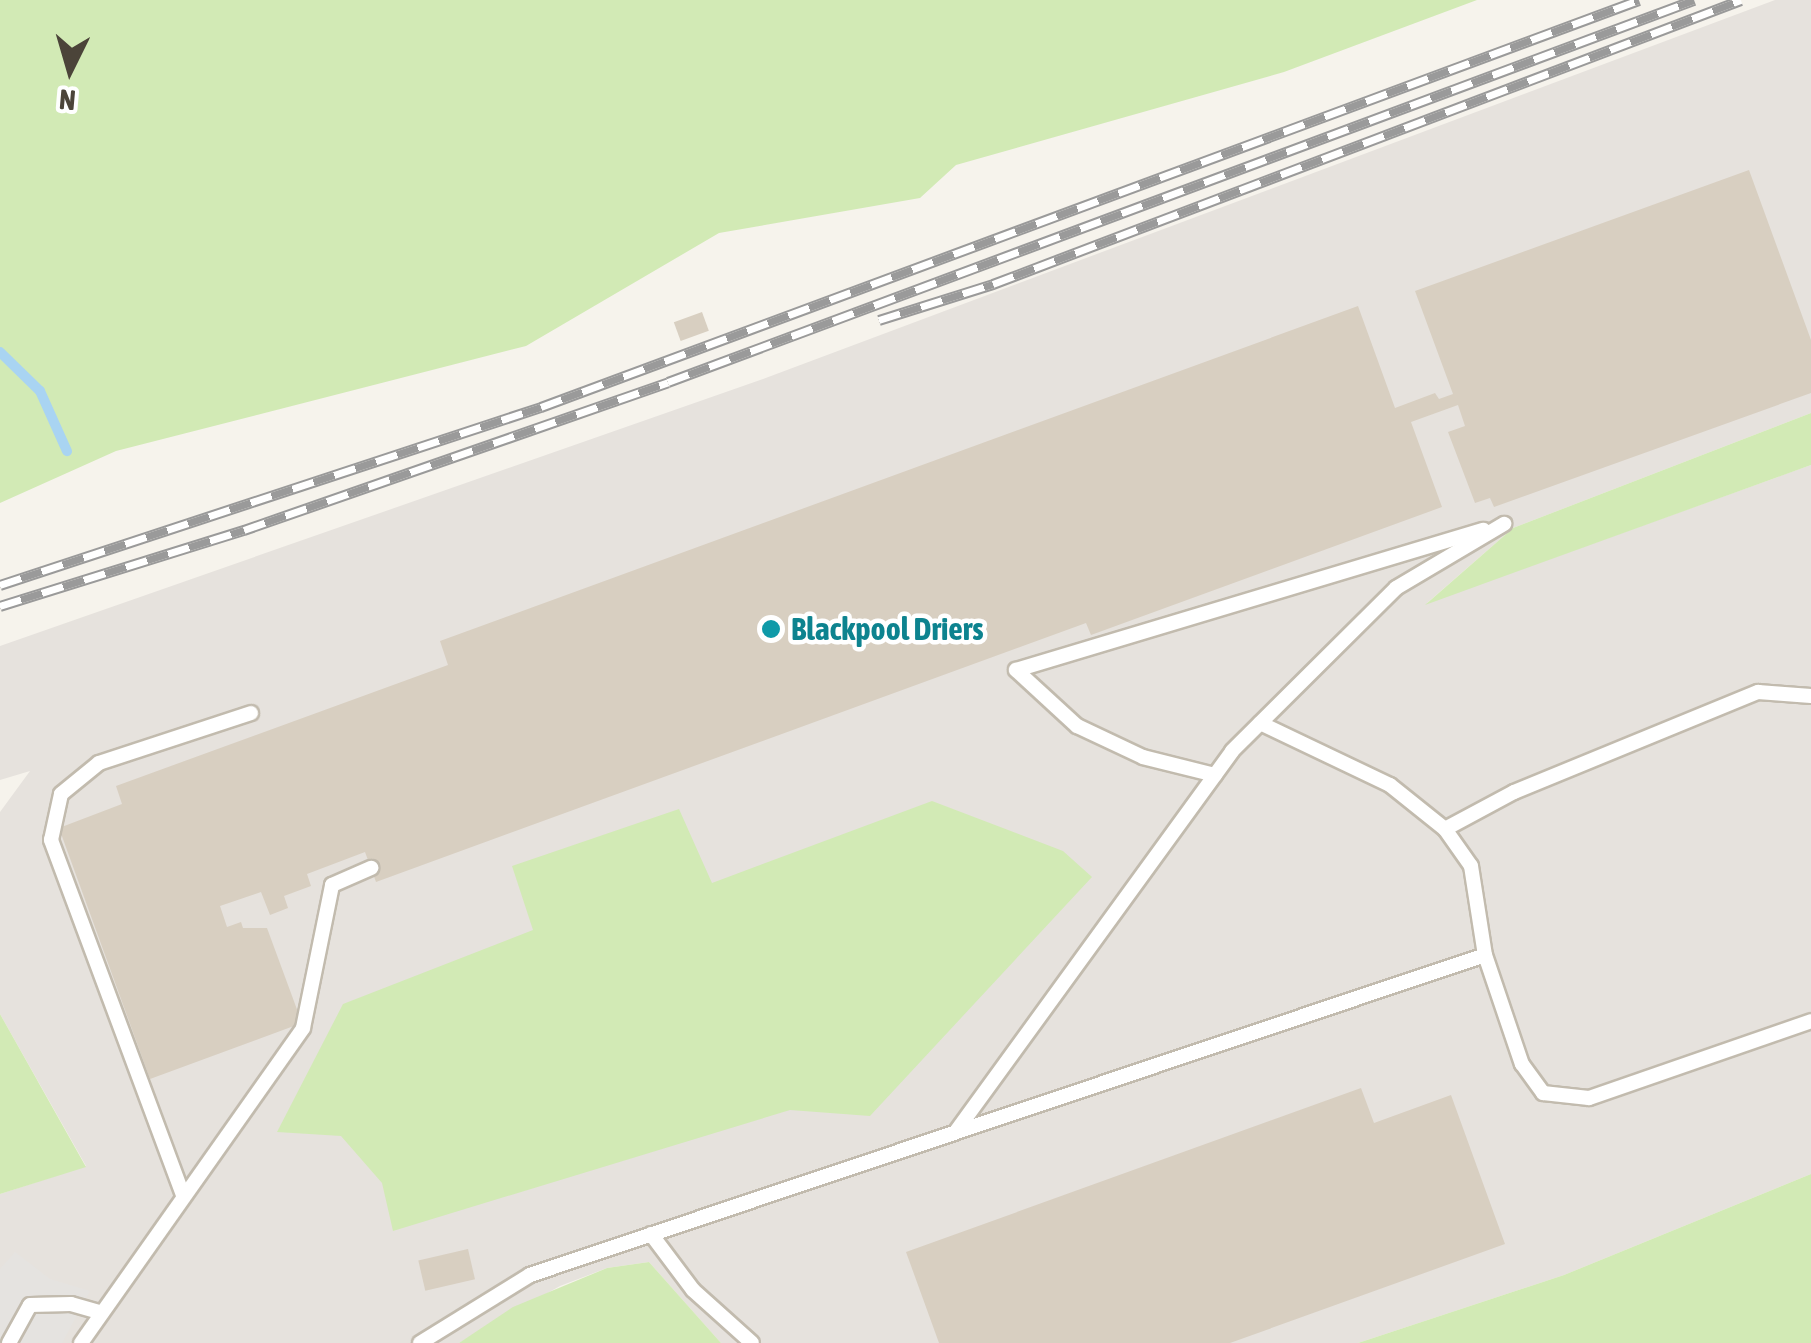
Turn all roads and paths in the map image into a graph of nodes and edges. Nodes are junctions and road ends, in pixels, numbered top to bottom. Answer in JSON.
{"nodes":[{"id":1,"x":1811,"y":696,"type":"edge"},
{"id":2,"x":250,"y":713,"type":"dead end"},
{"id":3,"x":1260,"y":723,"type":"junction"},
{"id":4,"x":1214,"y":776,"type":"junction"},
{"id":5,"x":1445,"y":829,"type":"junction"},
{"id":6,"x":371,"y":868,"type":"dead end"},
{"id":7,"x":1485,"y":954,"type":"junction"},
{"id":8,"x":1811,"y":1021,"type":"edge"},
{"id":9,"x":956,"y":1132,"type":"junction"},
{"id":10,"x":184,"y":1194,"type":"junction"},
{"id":11,"x":650,"y":1234,"type":"junction"},
{"id":12,"x":102,"y":1313,"type":"junction"},
{"id":13,"x":9,"y":1343,"type":"edge"},
{"id":14,"x":80,"y":1343,"type":"edge"},
{"id":15,"x":420,"y":1343,"type":"edge"},
{"id":16,"x":752,"y":1343,"type":"edge"}],
"edges":[{"from":1,"to":5,"type":"lane"},
{"from":2,"to":10,"type":"lane"},
{"from":3,"to":4,"type":"lane"},
{"from":3,"to":4,"type":"lane"},
{"from":3,"to":5,"type":"lane"},
{"from":4,"to":9,"type":"lane"},
{"from":5,"to":7,"type":"lane"},
{"from":6,"to":10,"type":"lane"},
{"from":7,"to":8,"type":"lane"},
{"from":7,"to":9,"type":"lane"},
{"from":9,"to":11,"type":"lane"},
{"from":10,"to":12,"type":"lane"},
{"from":11,"to":15,"type":"lane"},
{"from":11,"to":16,"type":"lane"},
{"from":12,"to":13,"type":"lane"},
{"from":12,"to":14,"type":"lane"}]}
